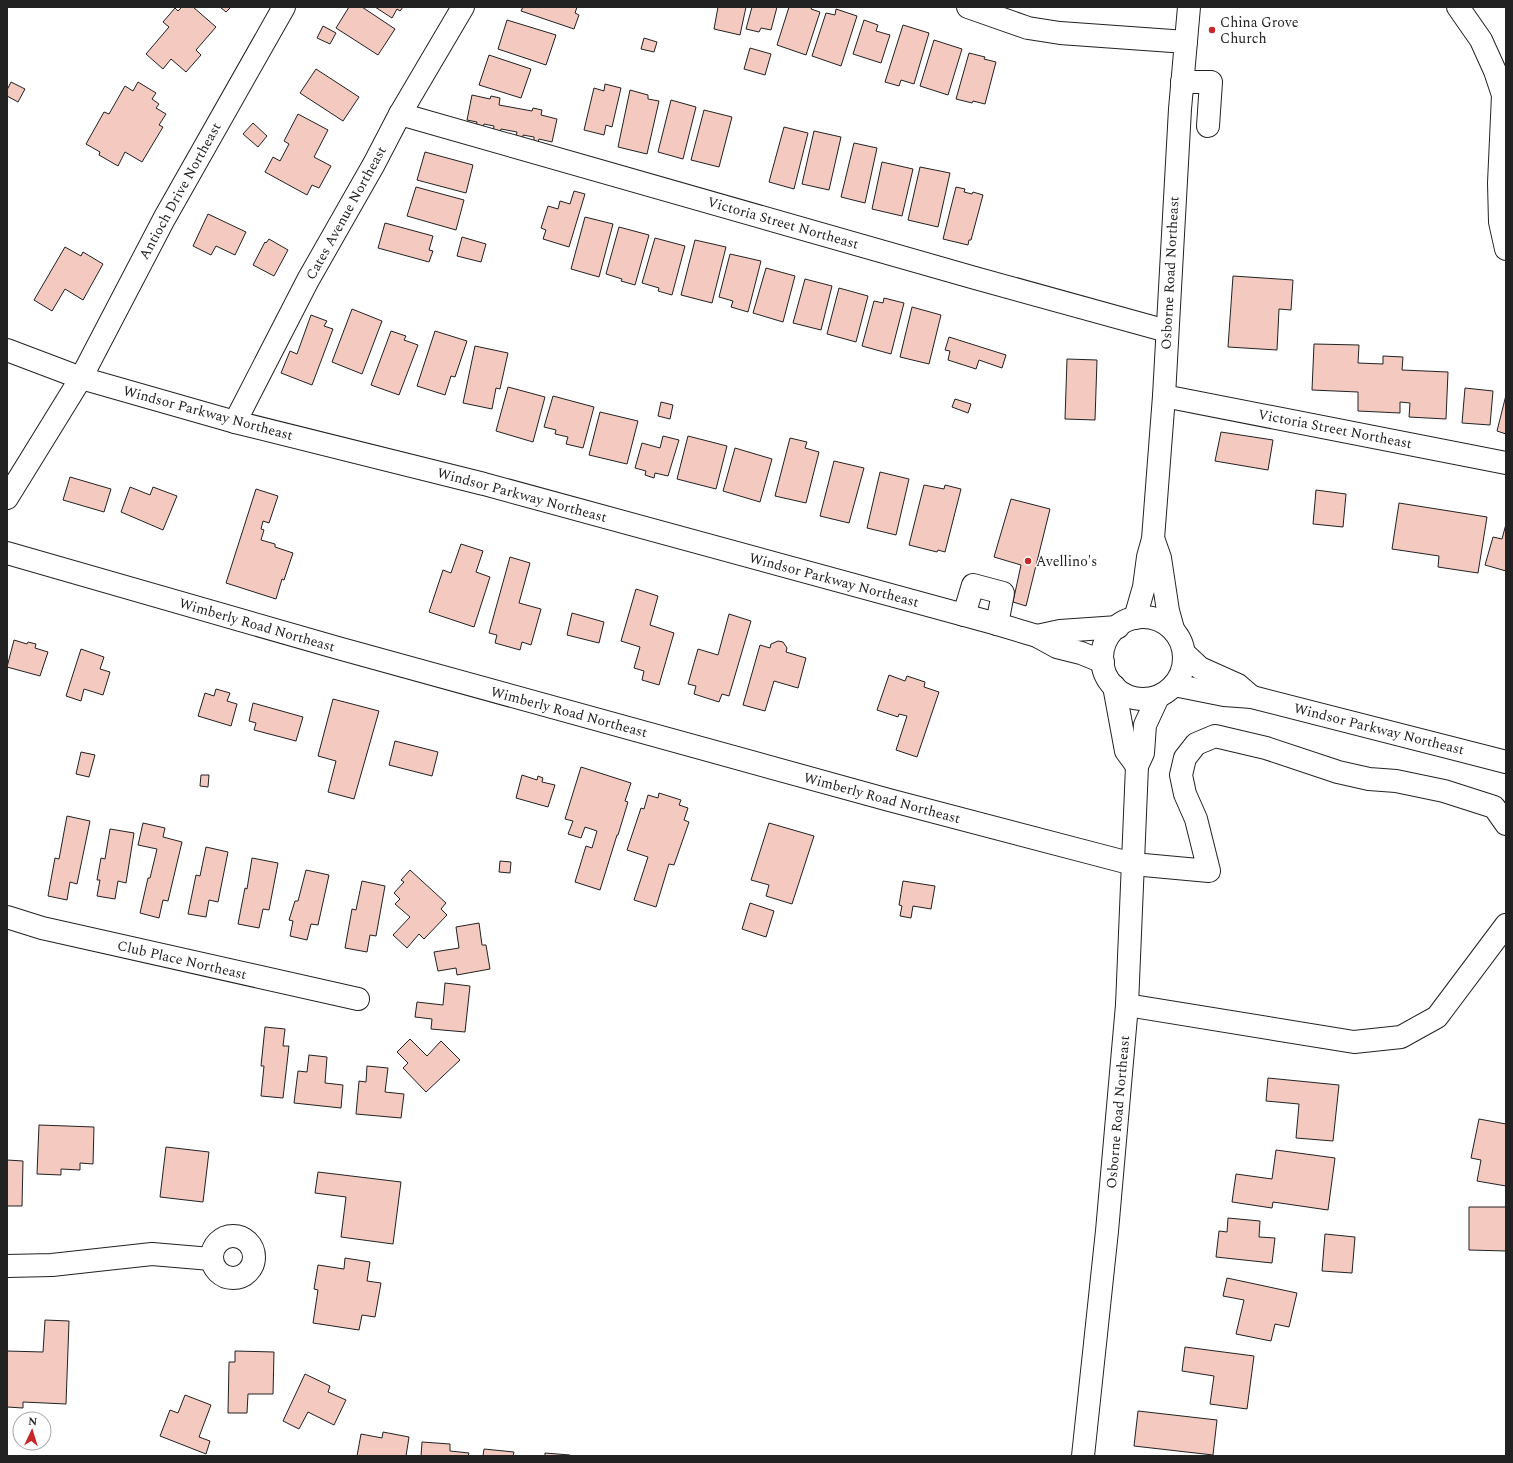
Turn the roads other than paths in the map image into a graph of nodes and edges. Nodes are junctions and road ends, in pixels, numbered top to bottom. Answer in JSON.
{"nodes":[{"id":1,"x":284,"y":7,"type":"edge"},
{"id":2,"x":463,"y":7,"type":"edge"},
{"id":3,"x":968,"y":7,"type":"edge"},
{"id":4,"x":1189,"y":7,"type":"edge"},
{"id":5,"x":1458,"y":7,"type":"edge"},
{"id":6,"x":1186,"y":42,"type":"junction"},
{"id":7,"x":1182,"y":82,"type":"junction"},
{"id":8,"x":400,"y":114,"type":"junction"},
{"id":9,"x":1208,"y":126,"type":"dead end"},
{"id":10,"x":1506,"y":248,"type":"edge"},
{"id":11,"x":1167,"y":331,"type":"junction"},
{"id":12,"x":7,"y":350,"type":"edge"},
{"id":13,"x":81,"y":378,"type":"junction"},
{"id":14,"x":1164,"y":396,"type":"junction"},
{"id":15,"x":235,"y":422,"type":"junction"},
{"id":16,"x":1506,"y":463,"type":"edge"},
{"id":17,"x":7,"y":498,"type":"edge"},
{"id":18,"x":1153,"y":540,"type":"junction"},
{"id":19,"x":7,"y":553,"type":"edge"},
{"id":20,"x":964,"y":615,"type":"junction"},
{"id":21,"x":1126,"y":622,"type":"junction"},
{"id":22,"x":997,"y":624,"type":"junction"},
{"id":23,"x":1173,"y":629,"type":"junction"},
{"id":24,"x":1037,"y":636,"type":"junction"},
{"id":25,"x":1185,"y":654,"type":"junction"},
{"id":26,"x":1103,"y":662,"type":"junction"},
{"id":27,"x":1114,"y":686,"type":"junction"},
{"id":28,"x":1166,"y":691,"type":"junction"},
{"id":29,"x":1252,"y":697,"type":"junction"},
{"id":30,"x":1506,"y":762,"type":"edge"},
{"id":31,"x":1137,"y":766,"type":"junction"},
{"id":32,"x":1506,"y":824,"type":"edge"},
{"id":33,"x":1133,"y":864,"type":"junction"},
{"id":34,"x":7,"y":917,"type":"edge"},
{"id":35,"x":1506,"y":925,"type":"edge"},
{"id":36,"x":358,"y":999,"type":"dead end"},
{"id":37,"x":1127,"y":1005,"type":"junction"},
{"id":38,"x":212,"y":1258,"type":"dead end"},
{"id":39,"x":7,"y":1266,"type":"edge"},
{"id":40,"x":1083,"y":1456,"type":"edge"}],
"edges":[{"from":1,"to":13,"type":"street","name":"Antioch Drive Northeast"},
{"from":2,"to":8,"type":"street","name":"Cates Avenue Northeast"},
{"from":3,"to":6,"type":"street"},
{"from":4,"to":6,"type":"street","name":"Osborne Road Northeast"},
{"from":5,"to":10,"type":"street"},
{"from":6,"to":7,"type":"street","name":"Osborne Road Northeast"},
{"from":7,"to":9,"type":"street"},
{"from":7,"to":11,"type":"street","name":"Osborne Road Northeast"},
{"from":8,"to":11,"type":"street","name":"Victoria Street Northeast"},
{"from":8,"to":15,"type":"street","name":"Cates Avenue Northeast"},
{"from":11,"to":14,"type":"street","name":"Osborne Road Northeast"},
{"from":12,"to":13,"type":"street","name":"Windsor Parkway Northeast"},
{"from":13,"to":15,"type":"street","name":"Windsor Parkway Northeast"},
{"from":13,"to":17,"type":"street","name":"Antioch Drive Northeast"},
{"from":14,"to":16,"type":"street","name":"Victoria Street Northeast"},
{"from":14,"to":18,"type":"street","name":"Osborne Road Northeast"},
{"from":15,"to":20,"type":"street","name":"Windsor Parkway Northeast"},
{"from":18,"to":21,"type":"street","name":"Osborne Road Northeast"},
{"from":18,"to":23,"type":"street","name":"Osborne Road Northeast"},
{"from":19,"to":33,"type":"street","name":"Wimberly Road Northeast"},
{"from":20,"to":22,"type":"street","name":"Windsor Parkway Northeast"},
{"from":20,"to":22,"type":"street"},
{"from":21,"to":23,"type":"street"},
{"from":21,"to":24,"type":"street","name":"Windsor Parkway Northeast"},
{"from":21,"to":26,"type":"street"},
{"from":22,"to":24,"type":"street","name":"Windsor Parkway Northeast"},
{"from":23,"to":25,"type":"street"},
{"from":24,"to":26,"type":"street","name":"Windsor Parkway Northeast"},
{"from":25,"to":28,"type":"street"},
{"from":25,"to":29,"type":"street","name":"Windsor Parkway Northeast"},
{"from":26,"to":27,"type":"street"},
{"from":27,"to":28,"type":"street"},
{"from":27,"to":31,"type":"street"},
{"from":28,"to":29,"type":"street","name":"Windsor Parkway Northeast"},
{"from":28,"to":31,"type":"street","name":"Osborne Road Northeast"},
{"from":29,"to":30,"type":"street","name":"Windsor Parkway Northeast"},
{"from":31,"to":33,"type":"street","name":"Osborne Road Northeast"},
{"from":32,"to":33,"type":"street","name":"Wimberly Road Northeast"},
{"from":33,"to":37,"type":"street","name":"Osborne Road Northeast"},
{"from":34,"to":36,"type":"street","name":"Club Place Northeast"},
{"from":35,"to":37,"type":"street"},
{"from":37,"to":40,"type":"street","name":"Osborne Road Northeast"},
{"from":38,"to":39,"type":"street"}]}
